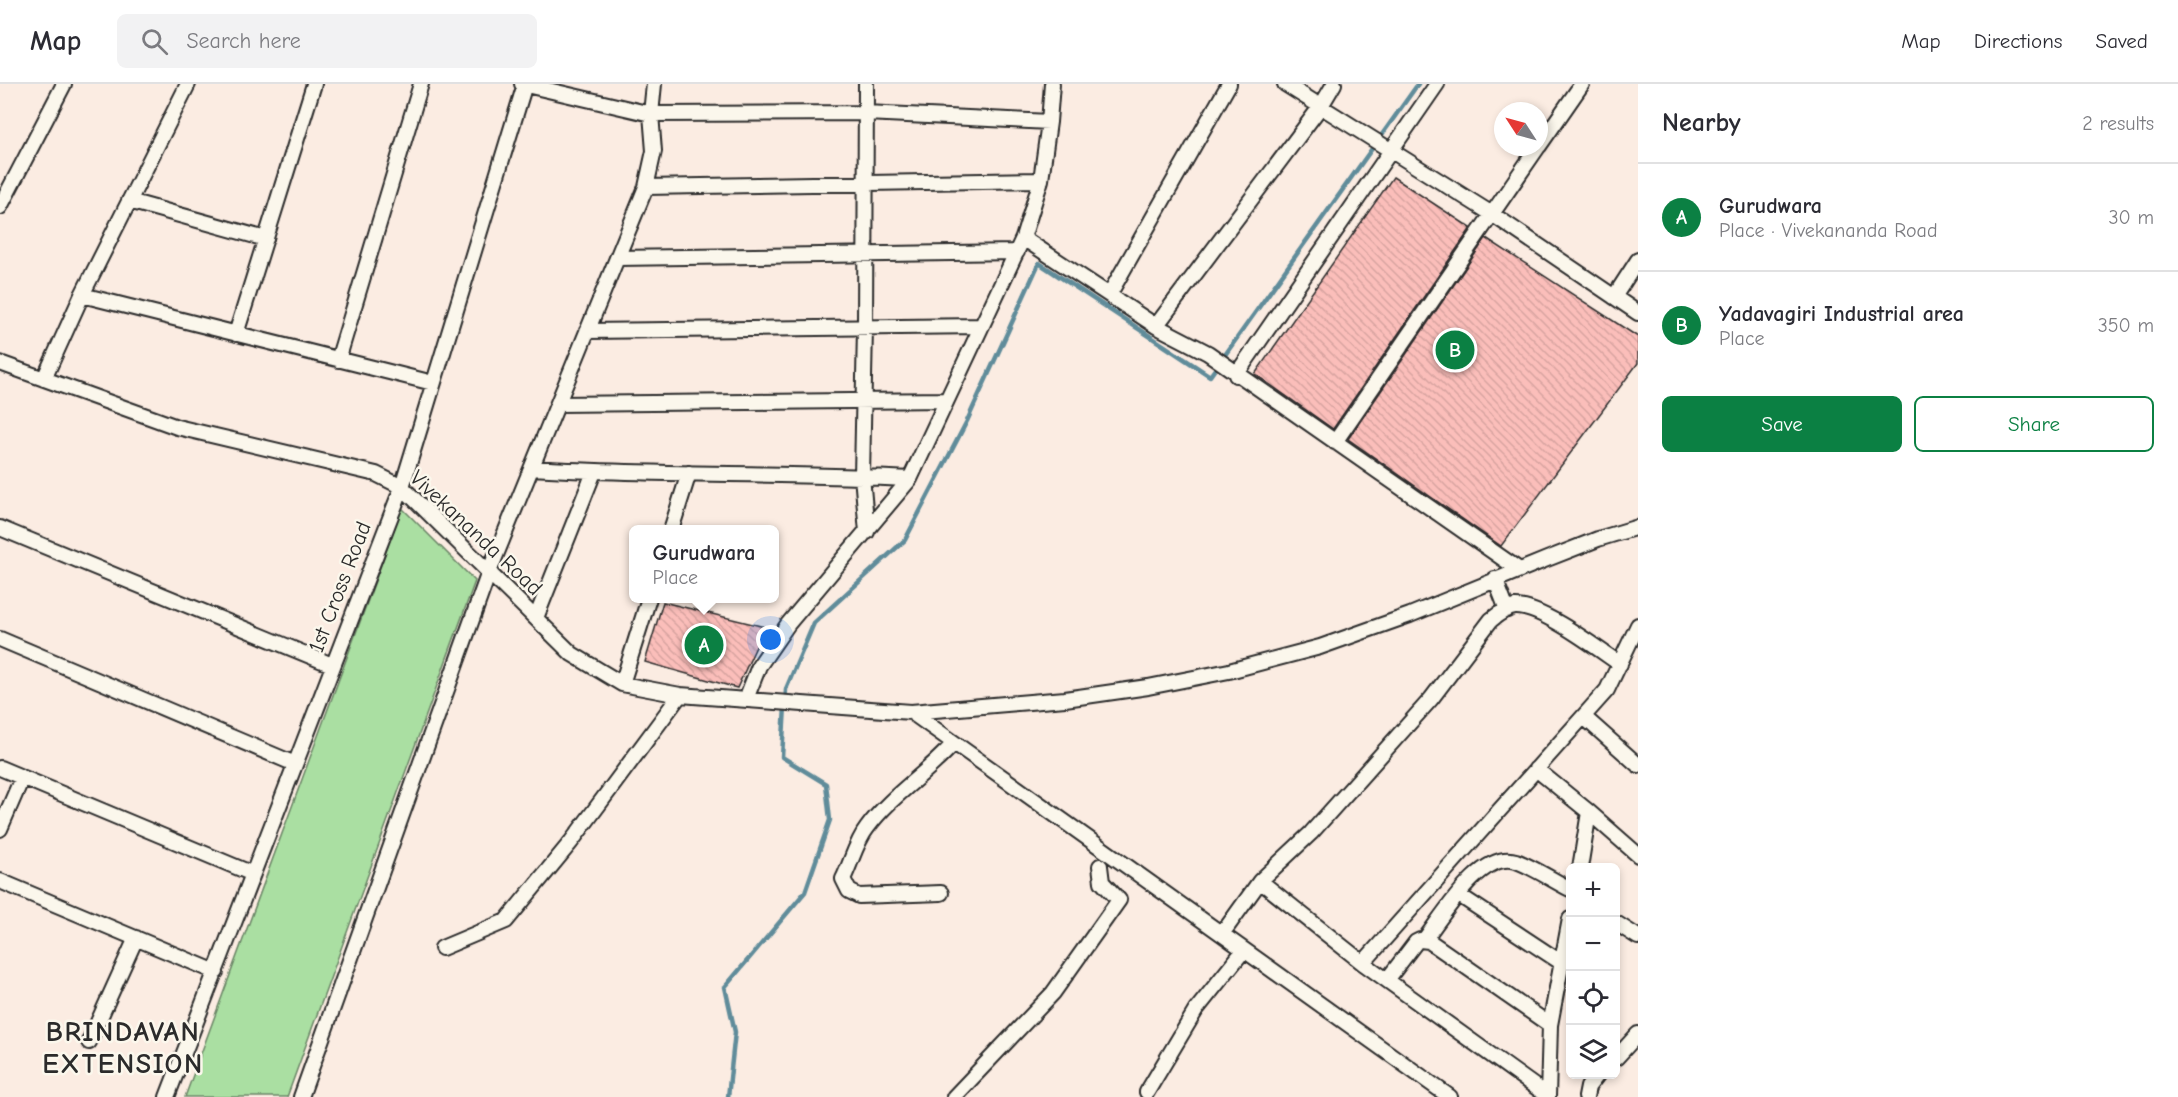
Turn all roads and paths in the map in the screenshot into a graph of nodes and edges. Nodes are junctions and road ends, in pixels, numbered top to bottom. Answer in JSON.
{"nodes":[{"id":1,"x":64,"y":84,"type":"edge"},
{"id":2,"x":188,"y":84,"type":"edge"},
{"id":3,"x":314,"y":84,"type":"edge"},
{"id":4,"x":421,"y":84,"type":"edge"},
{"id":5,"x":524,"y":84,"type":"edge"},
{"id":6,"x":654,"y":84,"type":"edge"},
{"id":7,"x":866,"y":84,"type":"edge"},
{"id":8,"x":1052,"y":84,"type":"edge"},
{"id":9,"x":1229,"y":84,"type":"edge"},
{"id":10,"x":1284,"y":84,"type":"edge"},
{"id":11,"x":1334,"y":84,"type":"edge"},
{"id":12,"x":1437,"y":84,"type":"edge"},
{"id":13,"x":1582,"y":84,"type":"edge"},
{"id":14,"x":1321,"y":106,"type":"junction"},
{"id":15,"x":866,"y":113,"type":"junction"},
{"id":16,"x":651,"y":114,"type":"junction"},
{"id":17,"x":1049,"y":122,"type":"junction"},
{"id":18,"x":1548,"y":133,"type":"edge"},
{"id":19,"x":1389,"y":149,"type":"junction"},
{"id":20,"x":1532,"y":156,"type":"edge"},
{"id":21,"x":1041,"y":180,"type":"junction"},
{"id":22,"x":866,"y":182,"type":"junction"},
{"id":23,"x":646,"y":187,"type":"junction"},
{"id":24,"x":129,"y":201,"type":"junction"},
{"id":25,"x":0,"y":207,"type":"edge"},
{"id":26,"x":1492,"y":214,"type":"junction"},
{"id":27,"x":266,"y":239,"type":"junction"},
{"id":28,"x":1027,"y":240,"type":"junction"},
{"id":29,"x":1017,"y":252,"type":"junction"},
{"id":30,"x":866,"y":254,"type":"junction"},
{"id":31,"x":617,"y":258,"type":"junction"},
{"id":32,"x":1638,"y":260,"type":"edge"},
{"id":33,"x":82,"y":295,"type":"junction"},
{"id":34,"x":1109,"y":295,"type":"junction"},
{"id":35,"x":1614,"y":297,"type":"junction"},
{"id":36,"x":1638,"y":313,"type":"edge"},
{"id":37,"x":982,"y":326,"type":"junction"},
{"id":38,"x":1156,"y":326,"type":"junction"},
{"id":39,"x":865,"y":328,"type":"junction"},
{"id":40,"x":587,"y":331,"type":"junction"},
{"id":41,"x":236,"y":334,"type":"junction"},
{"id":42,"x":338,"y":360,"type":"junction"},
{"id":43,"x":0,"y":363,"type":"edge"},
{"id":44,"x":1233,"y":372,"type":"junction"},
{"id":45,"x":44,"y":379,"type":"junction"},
{"id":46,"x":433,"y":383,"type":"junction"},
{"id":47,"x":947,"y":399,"type":"junction"},
{"id":48,"x":864,"y":401,"type":"junction"},
{"id":49,"x":558,"y":404,"type":"junction"},
{"id":50,"x":1335,"y":442,"type":"junction"},
{"id":51,"x":532,"y":468,"type":"junction"},
{"id":52,"x":594,"y":472,"type":"junction"},
{"id":53,"x":689,"y":473,"type":"junction"},
{"id":54,"x":862,"y":476,"type":"junction"},
{"id":55,"x":910,"y":479,"type":"junction"},
{"id":56,"x":402,"y":487,"type":"junction"},
{"id":57,"x":673,"y":525,"type":"edge"},
{"id":58,"x":1638,"y":527,"type":"edge"},
{"id":59,"x":0,"y":528,"type":"edge"},
{"id":60,"x":867,"y":531,"type":"junction"},
{"id":61,"x":1518,"y":569,"type":"junction"},
{"id":62,"x":489,"y":572,"type":"junction"},
{"id":63,"x":1496,"y":579,"type":"junction"},
{"id":64,"x":647,"y":603,"type":"edge"},
{"id":65,"x":1507,"y":610,"type":"junction"},
{"id":66,"x":536,"y":618,"type":"junction"},
{"id":67,"x":1638,"y":625,"type":"edge"},
{"id":68,"x":0,"y":639,"type":"edge"},
{"id":69,"x":1620,"y":664,"type":"junction"},
{"id":70,"x":332,"y":665,"type":"junction"},
{"id":71,"x":622,"y":684,"type":"junction"},
{"id":72,"x":680,"y":695,"type":"junction"},
{"id":73,"x":746,"y":699,"type":"junction"},
{"id":74,"x":911,"y":711,"type":"junction"},
{"id":75,"x":1584,"y":717,"type":"junction"},
{"id":76,"x":954,"y":743,"type":"junction"},
{"id":77,"x":295,"y":764,"type":"junction"},
{"id":78,"x":1638,"y":765,"type":"edge"},
{"id":79,"x":0,"y":768,"type":"edge"},
{"id":80,"x":1536,"y":769,"type":"junction"},
{"id":81,"x":22,"y":778,"type":"junction"},
{"id":82,"x":1589,"y":812,"type":"junction"},
{"id":83,"x":0,"y":830,"type":"edge"},
{"id":84,"x":1638,"y":855,"type":"edge"},
{"id":85,"x":1581,"y":863,"type":"edge"},
{"id":86,"x":1100,"y":866,"type":"dead end"},
{"id":87,"x":253,"y":874,"type":"junction"},
{"id":88,"x":0,"y":881,"type":"edge"},
{"id":89,"x":1260,"y":881,"type":"junction"},
{"id":90,"x":1566,"y":887,"type":"edge"},
{"id":91,"x":941,"y":893,"type":"dead end"},
{"id":92,"x":1459,"y":895,"type":"junction"},
{"id":93,"x":1620,"y":926,"type":"edge"},
{"id":94,"x":1222,"y":934,"type":"junction"},
{"id":95,"x":1638,"y":937,"type":"edge"},
{"id":96,"x":136,"y":938,"type":"junction"},
{"id":97,"x":1424,"y":940,"type":"junction"},
{"id":98,"x":1566,"y":941,"type":"edge"},
{"id":99,"x":442,"y":948,"type":"dead end"},
{"id":100,"x":1244,"y":950,"type":"junction"},
{"id":101,"x":1364,"y":963,"type":"junction"},
{"id":102,"x":1562,"y":963,"type":"junction"},
{"id":103,"x":216,"y":972,"type":"junction"},
{"id":104,"x":1387,"y":980,"type":"junction"},
{"id":105,"x":1550,"y":1025,"type":"junction"},
{"id":106,"x":1638,"y":1034,"type":"edge"},
{"id":107,"x":89,"y":1042,"type":"dead end"},
{"id":108,"x":1620,"y":1054,"type":"edge"},
{"id":109,"x":1595,"y":1079,"type":"edge"},
{"id":110,"x":1147,"y":1092,"type":"dead end"},
{"id":111,"x":167,"y":1097,"type":"edge"},
{"id":112,"x":301,"y":1097,"type":"edge"},
{"id":113,"x":954,"y":1097,"type":"edge"},
{"id":114,"x":1450,"y":1097,"type":"edge"},
{"id":115,"x":1548,"y":1097,"type":"edge"},
{"id":116,"x":1586,"y":1097,"type":"edge"}],
"edges":[{"from":1,"to":25,"type":"street"},
{"from":2,"to":24,"type":"street"},
{"from":3,"to":27,"type":"street"},
{"from":4,"to":42,"type":"street"},
{"from":5,"to":16,"type":"street"},
{"from":5,"to":46,"type":"street","name":"1st Cross Road"},
{"from":6,"to":16,"type":"street"},
{"from":7,"to":15,"type":"street"},
{"from":8,"to":17,"type":"street"},
{"from":9,"to":34,"type":"street"},
{"from":10,"to":14,"type":"street"},
{"from":11,"to":14,"type":"street"},
{"from":12,"to":19,"type":"street"},
{"from":13,"to":18,"type":"street"},
{"from":14,"to":19,"type":"street"},
{"from":14,"to":38,"type":"street"},
{"from":15,"to":16,"type":"street"},
{"from":15,"to":17,"type":"street"},
{"from":15,"to":22,"type":"street"},
{"from":16,"to":23,"type":"street"},
{"from":17,"to":21,"type":"street"},
{"from":19,"to":26,"type":"street"},
{"from":19,"to":44,"type":"street"},
{"from":20,"to":26,"type":"street"},
{"from":21,"to":22,"type":"street"},
{"from":21,"to":28,"type":"street"},
{"from":22,"to":23,"type":"street"},
{"from":22,"to":30,"type":"street"},
{"from":23,"to":31,"type":"street"},
{"from":24,"to":27,"type":"street"},
{"from":24,"to":33,"type":"street"},
{"from":26,"to":35,"type":"street"},
{"from":26,"to":50,"type":"street"},
{"from":27,"to":41,"type":"street"},
{"from":28,"to":29,"type":"street"},
{"from":28,"to":34,"type":"street"},
{"from":29,"to":30,"type":"street"},
{"from":29,"to":37,"type":"street"},
{"from":30,"to":31,"type":"street"},
{"from":30,"to":39,"type":"street"},
{"from":31,"to":40,"type":"street"},
{"from":32,"to":35,"type":"street"},
{"from":33,"to":41,"type":"street"},
{"from":33,"to":45,"type":"street"},
{"from":34,"to":38,"type":"street"},
{"from":35,"to":36,"type":"street"},
{"from":37,"to":39,"type":"street"},
{"from":37,"to":47,"type":"street"},
{"from":38,"to":44,"type":"street"},
{"from":39,"to":40,"type":"street"},
{"from":39,"to":48,"type":"street"},
{"from":40,"to":49,"type":"street"},
{"from":41,"to":42,"type":"street"},
{"from":42,"to":46,"type":"street"},
{"from":43,"to":45,"type":"street","name":"Vivekananda Road"},
{"from":44,"to":50,"type":"street"},
{"from":45,"to":56,"type":"street","name":"Vivekananda Road"},
{"from":46,"to":56,"type":"street","name":"1st Cross Road"},
{"from":47,"to":48,"type":"street"},
{"from":47,"to":55,"type":"street"},
{"from":48,"to":49,"type":"street"},
{"from":48,"to":54,"type":"street"},
{"from":49,"to":51,"type":"street"},
{"from":50,"to":61,"type":"street"},
{"from":51,"to":52,"type":"street"},
{"from":51,"to":62,"type":"street"},
{"from":52,"to":53,"type":"street"},
{"from":52,"to":66,"type":"street"},
{"from":53,"to":54,"type":"street"},
{"from":53,"to":57,"type":"street"},
{"from":54,"to":55,"type":"street"},
{"from":54,"to":60,"type":"street"},
{"from":55,"to":60,"type":"street"},
{"from":56,"to":62,"type":"street","name":"Vivekananda Road"},
{"from":56,"to":70,"type":"street","name":"1st Cross Road"},
{"from":58,"to":61,"type":"street","name":"Vivekananda Road"},
{"from":59,"to":70,"type":"street"},
{"from":60,"to":73,"type":"street"},
{"from":61,"to":63,"type":"street","name":"Vivekananda Road"},
{"from":62,"to":66,"type":"street","name":"Vivekananda Road"},
{"from":62,"to":112,"type":"street"},
{"from":63,"to":65,"type":"street"},
{"from":63,"to":74,"type":"street","name":"Vivekananda Road"},
{"from":64,"to":71,"type":"street"},
{"from":65,"to":69,"type":"street"},
{"from":65,"to":89,"type":"street"},
{"from":66,"to":71,"type":"street","name":"Vivekananda Road"},
{"from":67,"to":69,"type":"street"},
{"from":68,"to":77,"type":"street"},
{"from":69,"to":75,"type":"street"},
{"from":70,"to":77,"type":"street","name":"1st Cross Road"},
{"from":71,"to":72,"type":"street","name":"Vivekananda Road"},
{"from":72,"to":73,"type":"street","name":"Vivekananda Road"},
{"from":72,"to":99,"type":"street"},
{"from":73,"to":74,"type":"street","name":"Vivekananda Road"},
{"from":74,"to":76,"type":"street"},
{"from":75,"to":78,"type":"street"},
{"from":75,"to":80,"type":"street"},
{"from":76,"to":91,"type":"street"},
{"from":76,"to":94,"type":"street"},
{"from":77,"to":87,"type":"street","name":"1st Cross Road"},
{"from":79,"to":81,"type":"street"},
{"from":80,"to":82,"type":"street"},
{"from":80,"to":101,"type":"street"},
{"from":81,"to":83,"type":"street"},
{"from":81,"to":87,"type":"street"},
{"from":82,"to":84,"type":"street"},
{"from":82,"to":85,"type":"street"},
{"from":86,"to":113,"type":"street"},
{"from":87,"to":103,"type":"street","name":"1st Cross Road"},
{"from":88,"to":96,"type":"street"},
{"from":89,"to":94,"type":"street"},
{"from":89,"to":101,"type":"street"},
{"from":90,"to":92,"type":"street"},
{"from":92,"to":97,"type":"street"},
{"from":92,"to":102,"type":"street"},
{"from":93,"to":95,"type":"street"},
{"from":94,"to":100,"type":"street"},
{"from":96,"to":103,"type":"street"},
{"from":96,"to":107,"type":"street"},
{"from":97,"to":104,"type":"street"},
{"from":97,"to":105,"type":"street"},
{"from":98,"to":102,"type":"street"},
{"from":100,"to":110,"type":"street"},
{"from":100,"to":114,"type":"street"},
{"from":101,"to":104,"type":"street"},
{"from":102,"to":105,"type":"street"},
{"from":103,"to":111,"type":"street","name":"1st Cross Road"},
{"from":104,"to":115,"type":"street"},
{"from":105,"to":115,"type":"street"},
{"from":106,"to":108,"type":"street"},
{"from":109,"to":116,"type":"street"}]}
